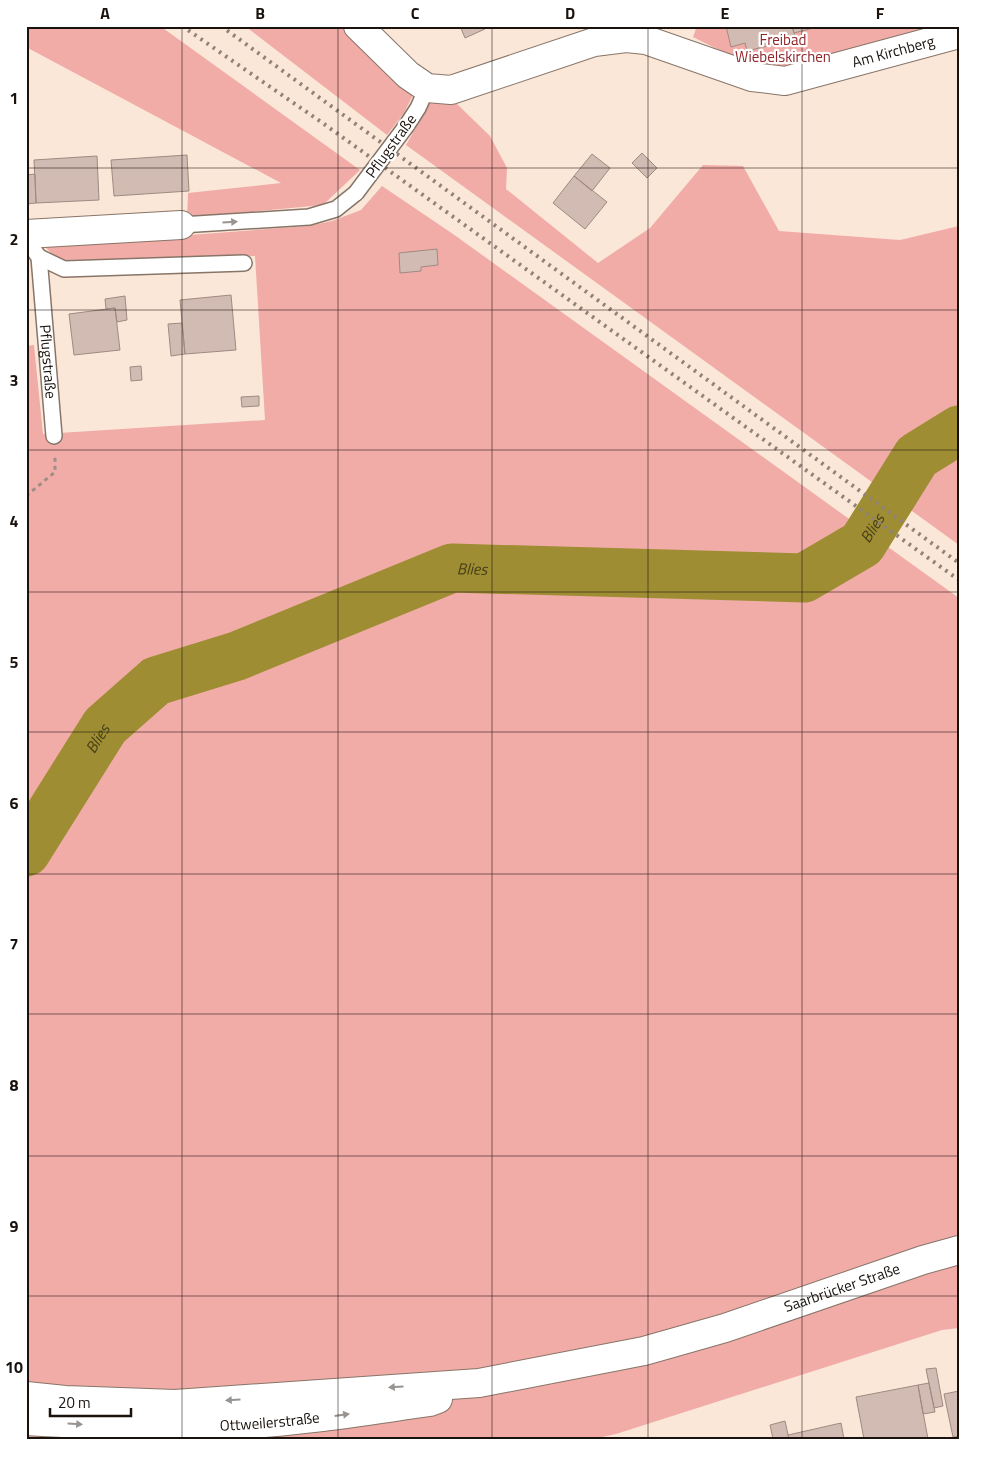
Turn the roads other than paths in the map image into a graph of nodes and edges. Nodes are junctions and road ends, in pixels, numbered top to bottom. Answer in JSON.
{"nodes":[{"id":1,"x":358,"y":26,"type":"edge"},
{"id":2,"x":959,"y":34,"type":"edge"},
{"id":3,"x":427,"y":88,"type":"junction"},
{"id":4,"x":181,"y":225,"type":"joint"},
{"id":5,"x":26,"y":240,"type":"edge"},
{"id":6,"x":32,"y":245,"type":"edge"},
{"id":7,"x":244,"y":263,"type":"dead end"},
{"id":8,"x":54,"y":436,"type":"road end"},
{"id":9,"x":959,"y":1250,"type":"edge"},
{"id":10,"x":725,"y":1328,"type":"joint"},
{"id":11,"x":479,"y":1383,"type":"junction"},
{"id":12,"x":26,"y":1396,"type":"edge"},
{"id":13,"x":26,"y":1421,"type":"edge"}],
"edges":[{"from":1,"to":3,"type":"main road"},
{"from":2,"to":3,"type":"main road","name":"Am Kirchberg"},
{"from":4,"to":3,"type":"lane","name":"Pflugstraße","one_way":true,"bridge":true},
{"from":4,"to":6,"type":"main road","name":"Pflugstraße"},
{"from":5,"to":6,"type":"lane"},
{"from":6,"to":7,"type":"lane"},
{"from":6,"to":8,"type":"lane","name":"Pflugstraße"},
{"from":9,"to":10,"type":"main road","name":"Saarbrücker Straße"},
{"from":10,"to":11,"type":"main road","name":"Ottweilerstraße"},
{"from":11,"to":12,"type":"main road","name":"Ottweilerstraße","one_way":true},
{"from":13,"to":11,"type":"main road","name":"Ottweilerstraße","one_way":true}]}
